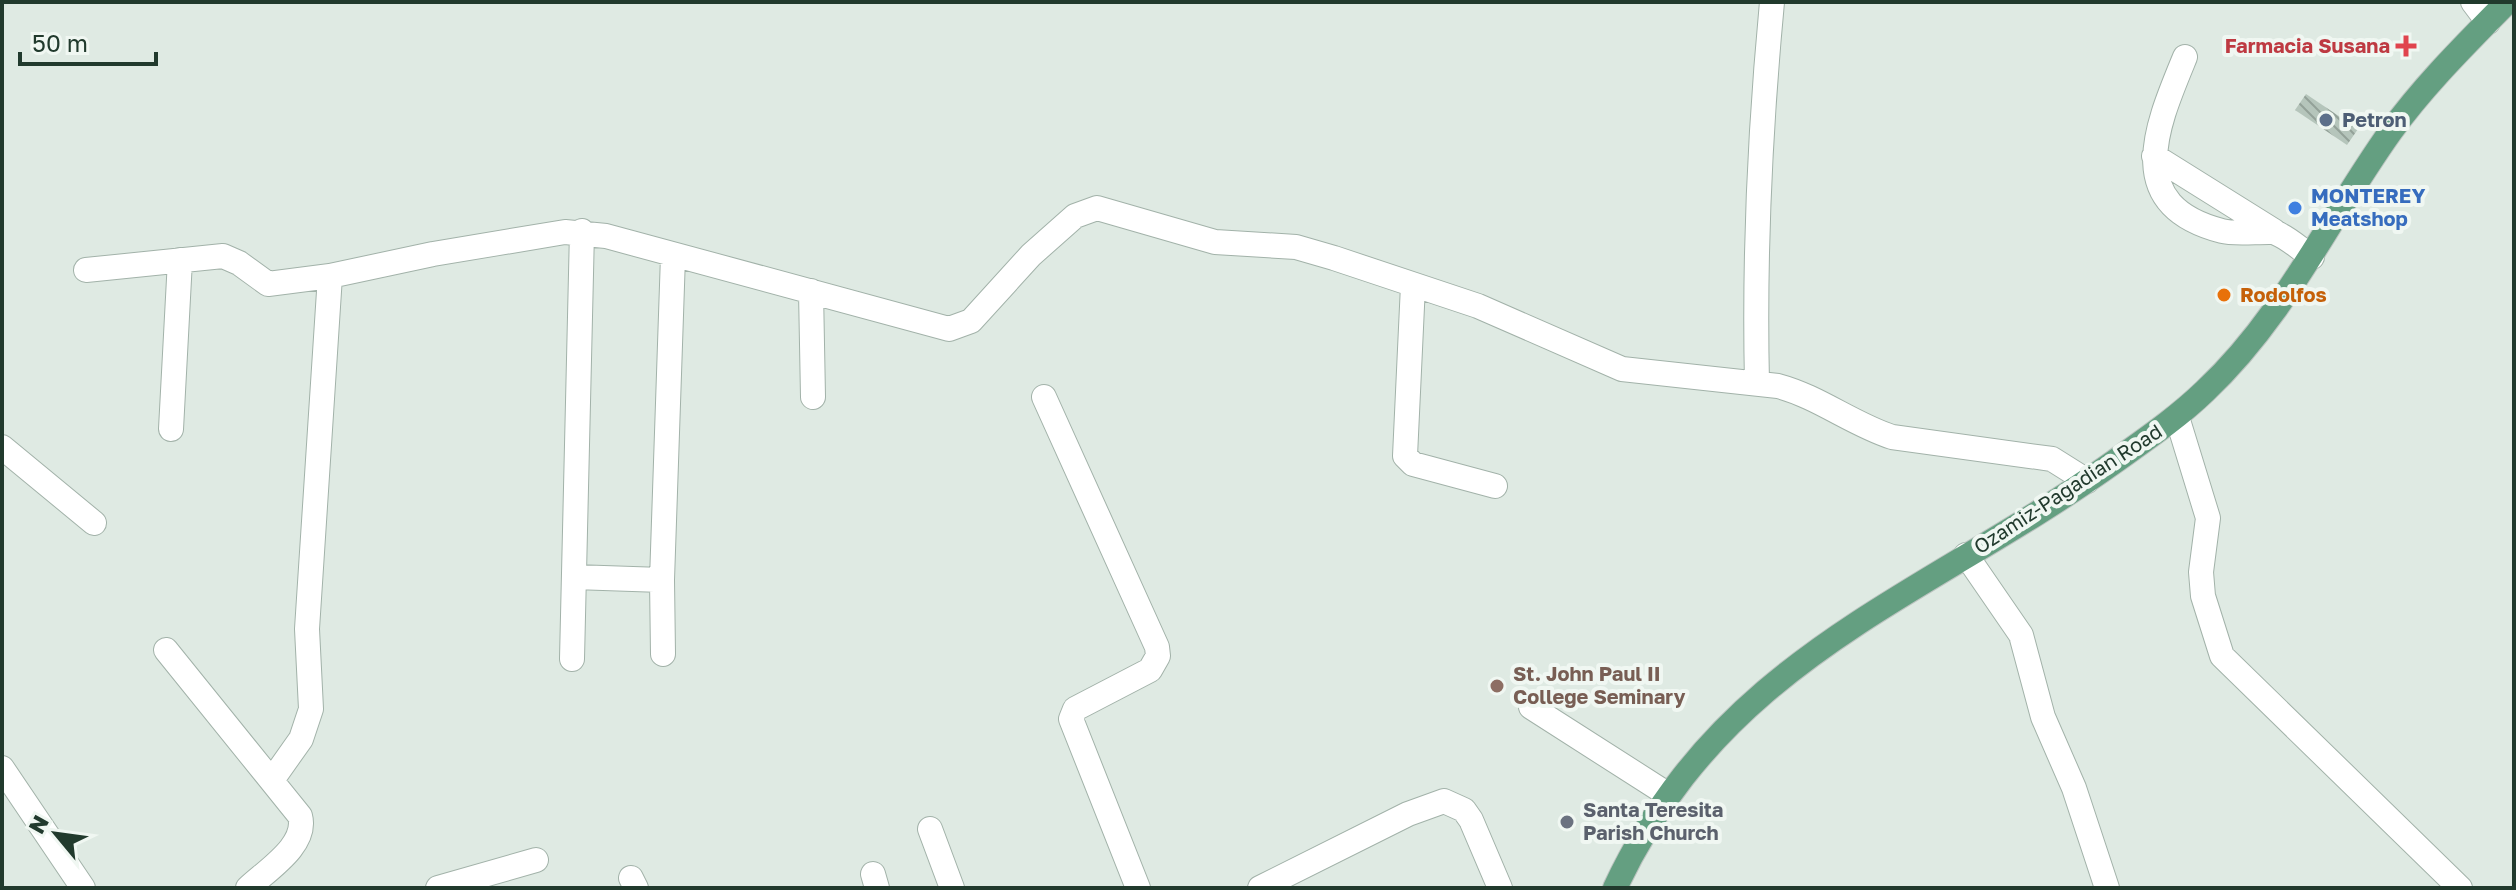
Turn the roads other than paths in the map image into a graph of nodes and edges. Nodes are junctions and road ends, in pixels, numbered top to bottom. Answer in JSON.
{"nodes":[{"id":1,"x":1772,"y":2,"type":"edge"},
{"id":2,"x":2473,"y":2,"type":"edge"},
{"id":3,"x":2507,"y":2,"type":"edge"},
{"id":4,"x":2488,"y":22,"type":"junction"},
{"id":5,"x":2185,"y":57,"type":"dead end"},
{"id":6,"x":2154,"y":156,"type":"junction"},
{"id":7,"x":582,"y":231,"type":"junction"},
{"id":8,"x":2274,"y":231,"type":"junction"},
{"id":9,"x":673,"y":256,"type":"junction"},
{"id":10,"x":2312,"y":257,"type":"junction"},
{"id":11,"x":180,"y":260,"type":"junction"},
{"id":12,"x":86,"y":270,"type":"dead end"},
{"id":13,"x":330,"y":276,"type":"junction"},
{"id":14,"x":1413,"y":285,"type":"junction"},
{"id":15,"x":811,"y":291,"type":"junction"},
{"id":16,"x":1757,"y":383,"type":"junction"},
{"id":17,"x":813,"y":397,"type":"dead end"},
{"id":18,"x":1044,"y":397,"type":"dead end"},
{"id":19,"x":2177,"y":417,"type":"junction"},
{"id":20,"x":171,"y":429,"type":"dead end"},
{"id":21,"x":2,"y":447,"type":"edge"},
{"id":22,"x":2087,"y":481,"type":"junction"},
{"id":23,"x":1495,"y":486,"type":"dead end"},
{"id":24,"x":94,"y":523,"type":"dead end"},
{"id":25,"x":1966,"y":555,"type":"junction"},
{"id":26,"x":574,"y":577,"type":"junction"},
{"id":27,"x":662,"y":580,"type":"junction"},
{"id":28,"x":166,"y":650,"type":"dead end"},
{"id":29,"x":663,"y":654,"type":"dead end"},
{"id":30,"x":572,"y":659,"type":"dead end"},
{"id":31,"x":1531,"y":707,"type":"dead end"},
{"id":32,"x":2,"y":768,"type":"edge"},
{"id":33,"x":272,"y":780,"type":"junction"},
{"id":34,"x":1667,"y":794,"type":"junction"},
{"id":35,"x":930,"y":829,"type":"dead end"},
{"id":36,"x":536,"y":860,"type":"dead end"},
{"id":37,"x":83,"y":888,"type":"edge"},
{"id":38,"x":248,"y":888,"type":"edge"},
{"id":39,"x":438,"y":888,"type":"edge"},
{"id":40,"x":952,"y":888,"type":"edge"},
{"id":41,"x":1138,"y":888,"type":"edge"},
{"id":42,"x":1260,"y":888,"type":"edge"},
{"id":43,"x":1500,"y":888,"type":"edge"},
{"id":44,"x":1615,"y":888,"type":"edge"},
{"id":45,"x":2107,"y":888,"type":"edge"},
{"id":46,"x":2460,"y":888,"type":"edge"}],
"edges":[{"from":1,"to":16,"type":"street"},
{"from":2,"to":4,"type":"street"},
{"from":3,"to":4,"type":"main road","name":"Ozamiz-Pagadian Road"},
{"from":4,"to":10,"type":"main road","name":"Ozamiz-Pagadian Road"},
{"from":5,"to":6,"type":"street"},
{"from":6,"to":8,"type":"street"},
{"from":6,"to":8,"type":"street"},
{"from":7,"to":9,"type":"street"},
{"from":7,"to":13,"type":"street"},
{"from":7,"to":26,"type":"street"},
{"from":8,"to":10,"type":"street"},
{"from":9,"to":15,"type":"street"},
{"from":9,"to":27,"type":"street"},
{"from":10,"to":19,"type":"main road","name":"Ozamiz-Pagadian Road"},
{"from":11,"to":12,"type":"street"},
{"from":11,"to":13,"type":"street"},
{"from":11,"to":20,"type":"street"},
{"from":13,"to":33,"type":"street"},
{"from":14,"to":15,"type":"street"},
{"from":14,"to":16,"type":"street"},
{"from":14,"to":23,"type":"street"},
{"from":15,"to":17,"type":"street"},
{"from":16,"to":22,"type":"street"},
{"from":18,"to":41,"type":"street"},
{"from":19,"to":22,"type":"main road","name":"Ozamiz-Pagadian Road"},
{"from":19,"to":46,"type":"street"},
{"from":21,"to":24,"type":"street"},
{"from":22,"to":25,"type":"main road","name":"Ozamiz-Pagadian Road"},
{"from":25,"to":34,"type":"main road","name":"Ozamiz-Pagadian Road"},
{"from":25,"to":45,"type":"street"},
{"from":26,"to":27,"type":"street"},
{"from":26,"to":30,"type":"street"},
{"from":27,"to":29,"type":"street"},
{"from":28,"to":33,"type":"street"},
{"from":31,"to":34,"type":"street"},
{"from":32,"to":37,"type":"street"},
{"from":33,"to":38,"type":"street"},
{"from":34,"to":44,"type":"main road","name":"Ozamiz-Pagadian Road"},
{"from":35,"to":40,"type":"street"},
{"from":36,"to":39,"type":"street"},
{"from":42,"to":43,"type":"street"}]}
